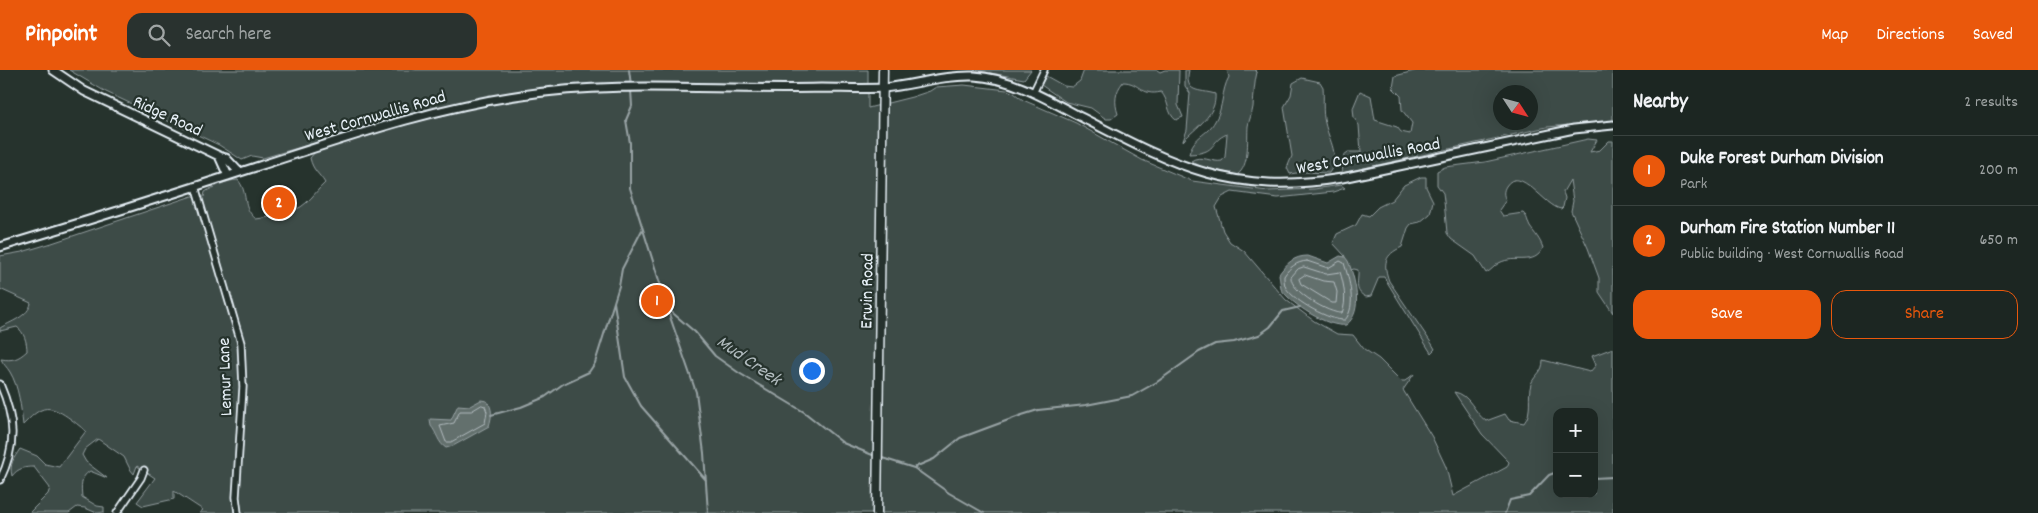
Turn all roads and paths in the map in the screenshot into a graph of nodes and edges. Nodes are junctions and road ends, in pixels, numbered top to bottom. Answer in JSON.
{"nodes":[{"id":1,"x":53,"y":70,"type":"edge"},
{"id":2,"x":883,"y":70,"type":"edge"},
{"id":3,"x":1044,"y":70,"type":"edge"},
{"id":4,"x":882,"y":88,"type":"junction"},
{"id":5,"x":1033,"y":93,"type":"junction"},
{"id":6,"x":1613,"y":125,"type":"edge"},
{"id":7,"x":219,"y":156,"type":"junction"},
{"id":8,"x":239,"y":172,"type":"junction"},
{"id":9,"x":228,"y":176,"type":"junction"},
{"id":10,"x":195,"y":186,"type":"junction"},
{"id":11,"x":0,"y":247,"type":"edge"},
{"id":12,"x":0,"y":384,"type":"edge"},
{"id":13,"x":144,"y":470,"type":"dead end"},
{"id":14,"x":0,"y":480,"type":"edge"},
{"id":15,"x":117,"y":513,"type":"edge"},
{"id":16,"x":238,"y":513,"type":"edge"},
{"id":17,"x":877,"y":513,"type":"edge"}],
"edges":[{"from":1,"to":7,"type":"street","name":"Ridge Road"},
{"from":2,"to":4,"type":"main road","name":"Erwin Road"},
{"from":3,"to":5,"type":"street"},
{"from":4,"to":5,"type":"street","name":"West Cornwallis Road"},
{"from":4,"to":8,"type":"street","name":"West Cornwallis Road"},
{"from":4,"to":17,"type":"main road","name":"Erwin Road"},
{"from":5,"to":6,"type":"street","name":"West Cornwallis Road"},
{"from":7,"to":8,"type":"street","name":"Ridge Road"},
{"from":7,"to":9,"type":"street"},
{"from":8,"to":9,"type":"street","name":"West Cornwallis Road"},
{"from":9,"to":10,"type":"street","name":"West Cornwallis Road"},
{"from":10,"to":11,"type":"street","name":"West Cornwallis Road"},
{"from":10,"to":16,"type":"street","name":"Lemur Lane"},
{"from":12,"to":14,"type":"street"},
{"from":13,"to":15,"type":"street"}]}
